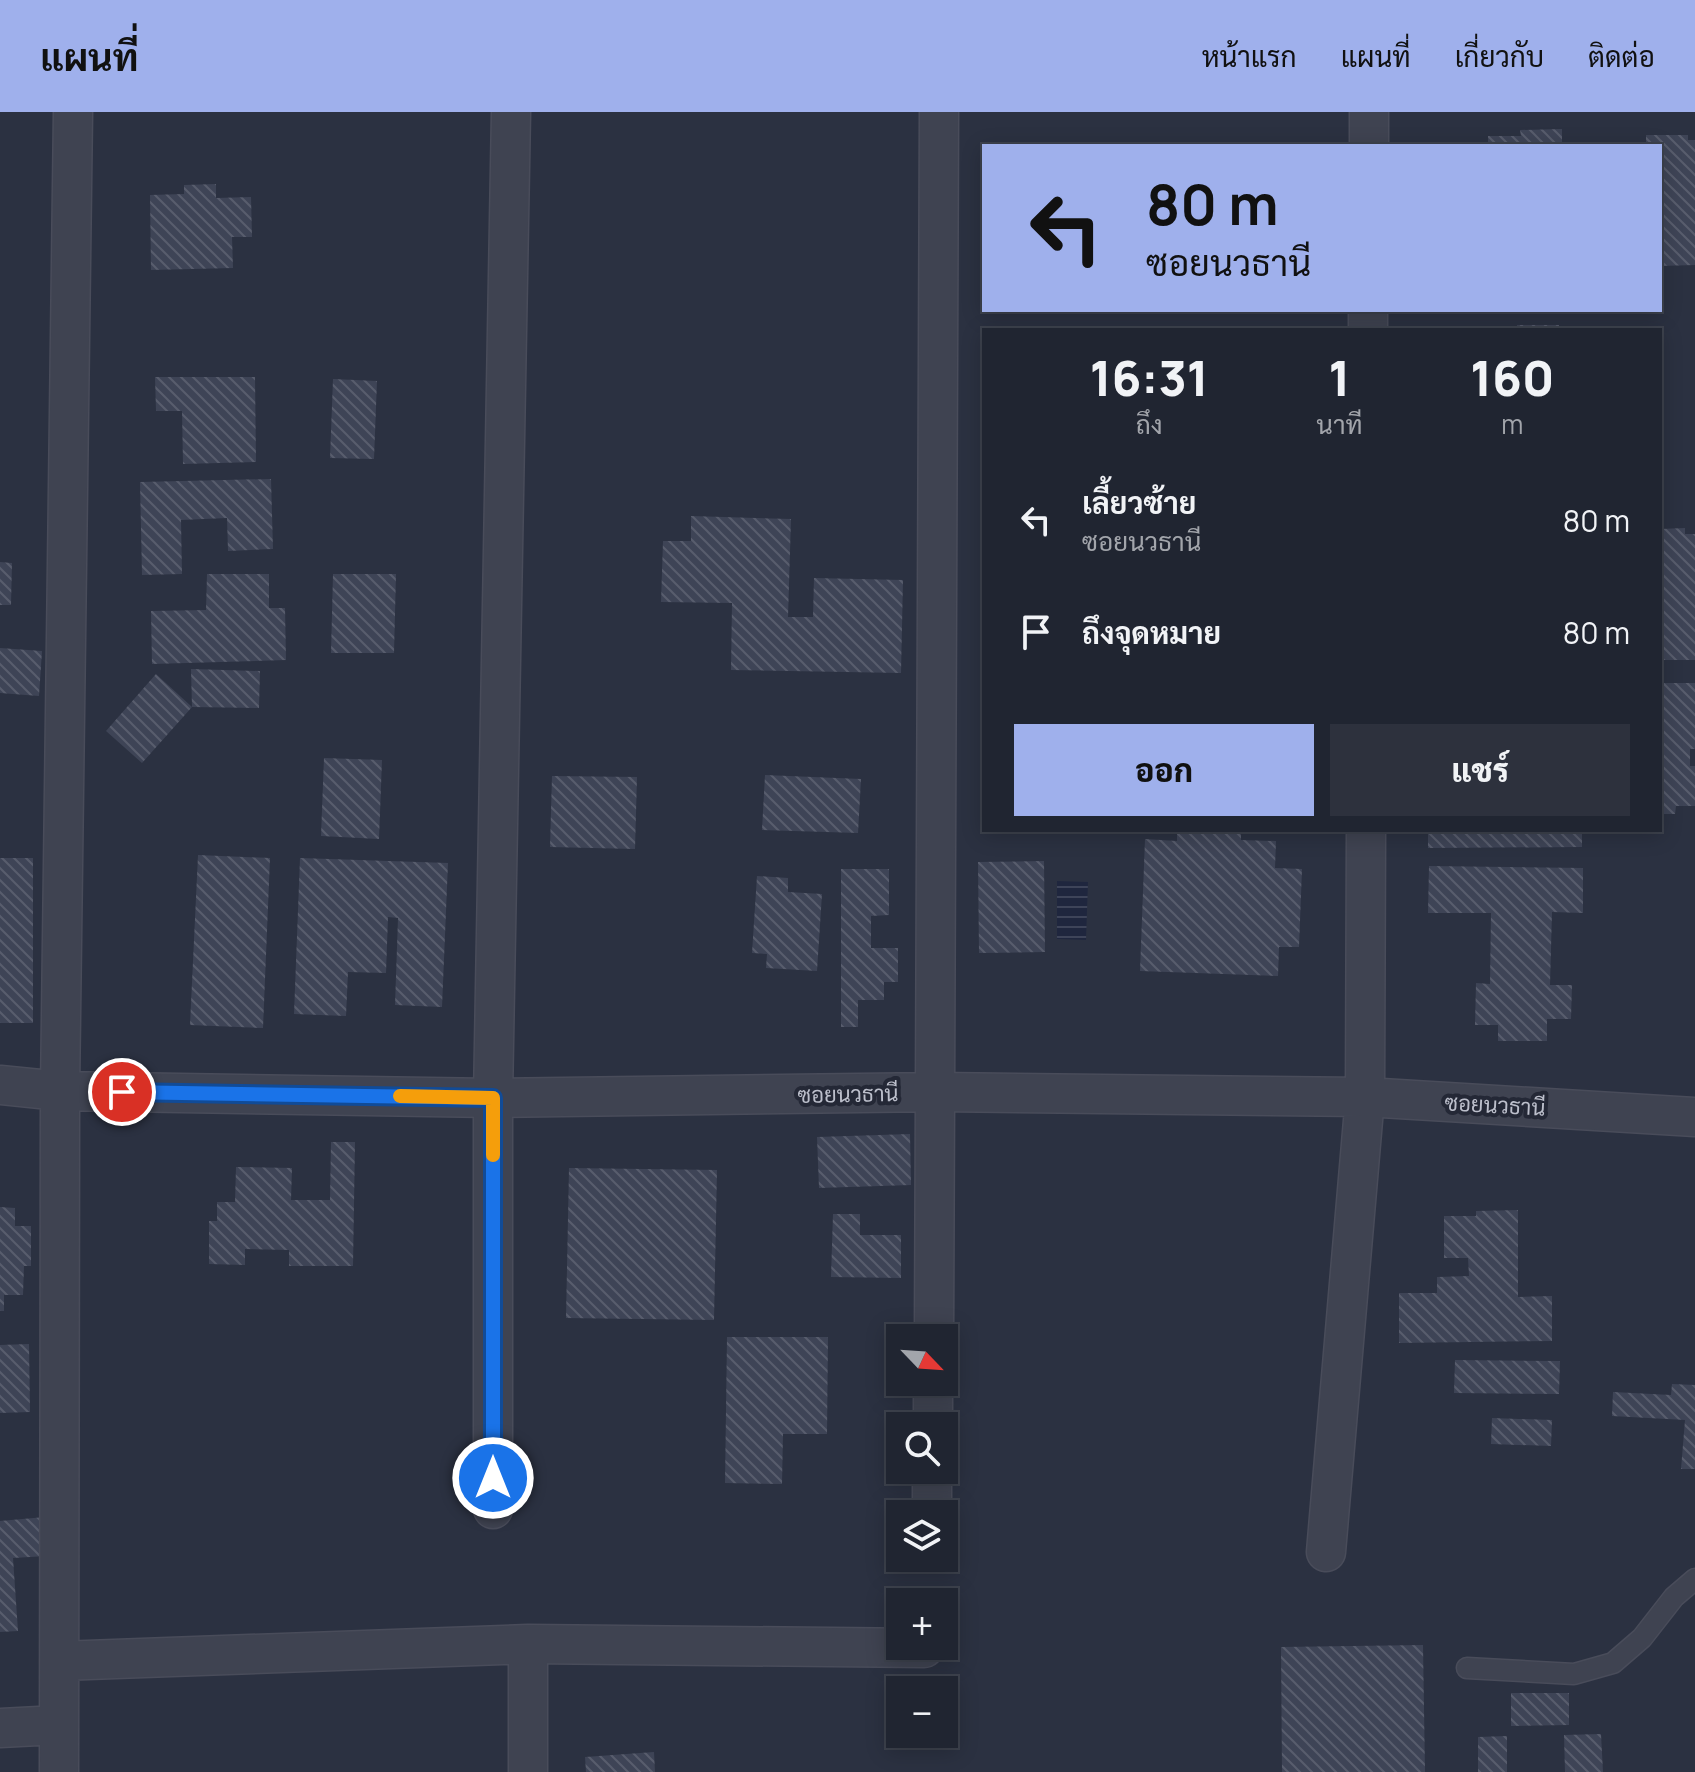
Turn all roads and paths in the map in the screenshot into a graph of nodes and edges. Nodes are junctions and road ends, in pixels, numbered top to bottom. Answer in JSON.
{"nodes":[{"id":1,"x":73,"y":112,"type":"edge"},
{"id":2,"x":511,"y":112,"type":"edge"},
{"id":3,"x":939,"y":112,"type":"edge"},
{"id":4,"x":1369,"y":112,"type":"edge"},
{"id":5,"x":1369,"y":144,"type":"edge"},
{"id":6,"x":1366,"y":832,"type":"edge"},
{"id":7,"x":0,"y":1085,"type":"edge"},
{"id":8,"x":60,"y":1091,"type":"junction"},
{"id":9,"x":937,"y":1092,"type":"junction"},
{"id":10,"x":1365,"y":1097,"type":"junction"},
{"id":11,"x":493,"y":1098,"type":"junction"},
{"id":12,"x":1695,"y":1117,"type":"edge"},
{"id":13,"x":934,"y":1324,"type":"edge"},
{"id":14,"x":493,"y":1509,"type":"dead end"},
{"id":15,"x":1326,"y":1552,"type":"dead end"},
{"id":16,"x":1695,"y":1579,"type":"edge"},
{"id":17,"x":528,"y":1644,"type":"junction"},
{"id":18,"x":886,"y":1648,"type":"edge"},
{"id":19,"x":60,"y":1661,"type":"junction"},
{"id":20,"x":1467,"y":1668,"type":"dead end"},
{"id":21,"x":58,"y":1725,"type":"junction"},
{"id":22,"x":0,"y":1728,"type":"edge"},
{"id":23,"x":59,"y":1772,"type":"edge"},
{"id":24,"x":528,"y":1772,"type":"edge"}],
"edges":[{"from":1,"to":8,"type":"street"},
{"from":2,"to":11,"type":"street"},
{"from":3,"to":9,"type":"street"},
{"from":4,"to":5,"type":"street"},
{"from":6,"to":10,"type":"street"},
{"from":7,"to":8,"type":"street","name":"ซอยนวธานี"},
{"from":8,"to":11,"type":"street","name":"ซอยนวธานี"},
{"from":8,"to":19,"type":"street"},
{"from":9,"to":10,"type":"street","name":"ซอยนวธานี"},
{"from":9,"to":11,"type":"street","name":"ซอยนวธานี"},
{"from":9,"to":13,"type":"street"},
{"from":10,"to":12,"type":"street","name":"ซอยนวธานี"},
{"from":10,"to":15,"type":"street"},
{"from":11,"to":14,"type":"street"},
{"from":16,"to":20,"type":"lane"},
{"from":17,"to":18,"type":"street"},
{"from":17,"to":19,"type":"street"},
{"from":17,"to":24,"type":"street"},
{"from":19,"to":21,"type":"street"},
{"from":21,"to":22,"type":"street"},
{"from":21,"to":23,"type":"street"}]}
